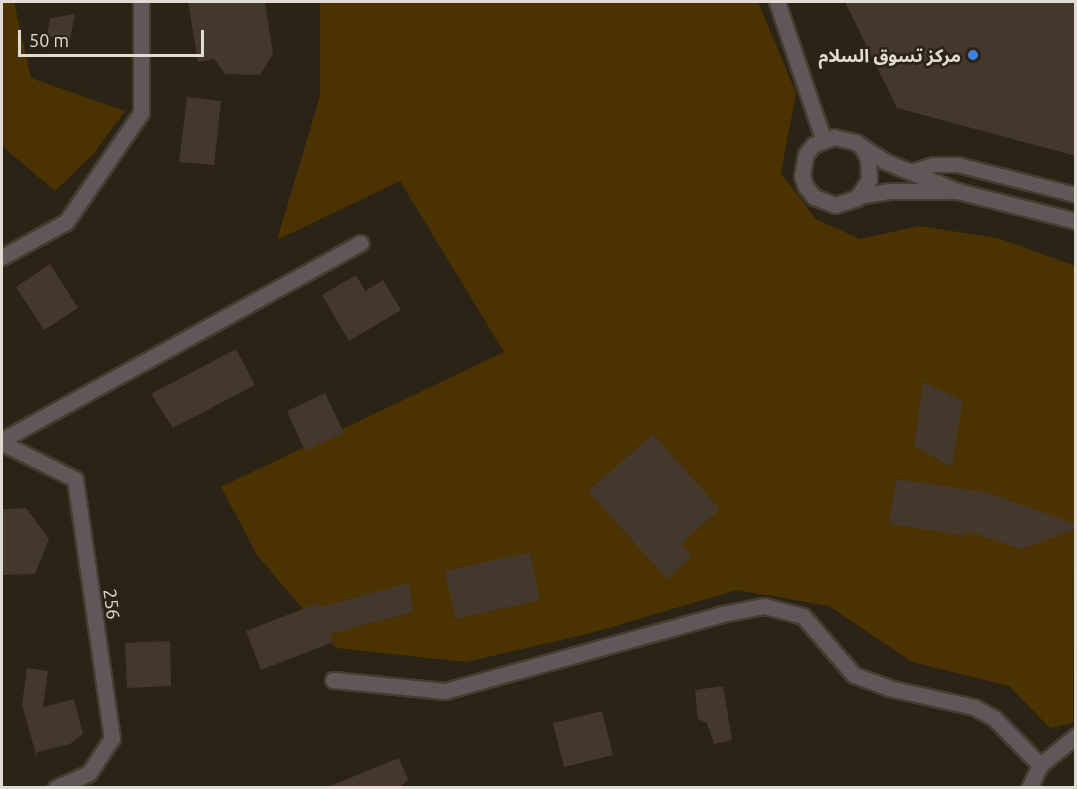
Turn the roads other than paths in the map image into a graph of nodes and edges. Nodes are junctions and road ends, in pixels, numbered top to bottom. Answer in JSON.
{"nodes":[{"id":1,"x":141,"y":2,"type":"edge"},
{"id":2,"x":777,"y":2,"type":"edge"},
{"id":3,"x":823,"y":139,"type":"junction"},
{"id":4,"x":863,"y":149,"type":"junction"},
{"id":5,"x":912,"y":172,"type":"junction"},
{"id":6,"x":957,"y":191,"type":"junction"},
{"id":7,"x":1076,"y":195,"type":"edge"},
{"id":8,"x":858,"y":196,"type":"junction"},
{"id":9,"x":1076,"y":221,"type":"edge"},
{"id":10,"x":360,"y":243,"type":"dead end"},
{"id":11,"x":2,"y":257,"type":"edge"},
{"id":12,"x":2,"y":441,"type":"edge"},
{"id":13,"x":333,"y":680,"type":"dead end"},
{"id":14,"x":1076,"y":736,"type":"edge"},
{"id":15,"x":1040,"y":765,"type":"junction"},
{"id":16,"x":56,"y":788,"type":"edge"},
{"id":17,"x":1029,"y":788,"type":"edge"}],
"edges":[{"from":1,"to":11,"type":"street"},
{"from":2,"to":3,"type":"street"},
{"from":3,"to":4,"type":"street"},
{"from":3,"to":8,"type":"street"},
{"from":4,"to":5,"type":"street"},
{"from":4,"to":8,"type":"street"},
{"from":5,"to":6,"type":"street"},
{"from":5,"to":7,"type":"lane"},
{"from":6,"to":8,"type":"street"},
{"from":6,"to":9,"type":"street"},
{"from":10,"to":12,"type":"street"},
{"from":12,"to":16,"type":"street","name":"256"},
{"from":13,"to":15,"type":"street"},
{"from":14,"to":15,"type":"street"},
{"from":15,"to":17,"type":"street"}]}
